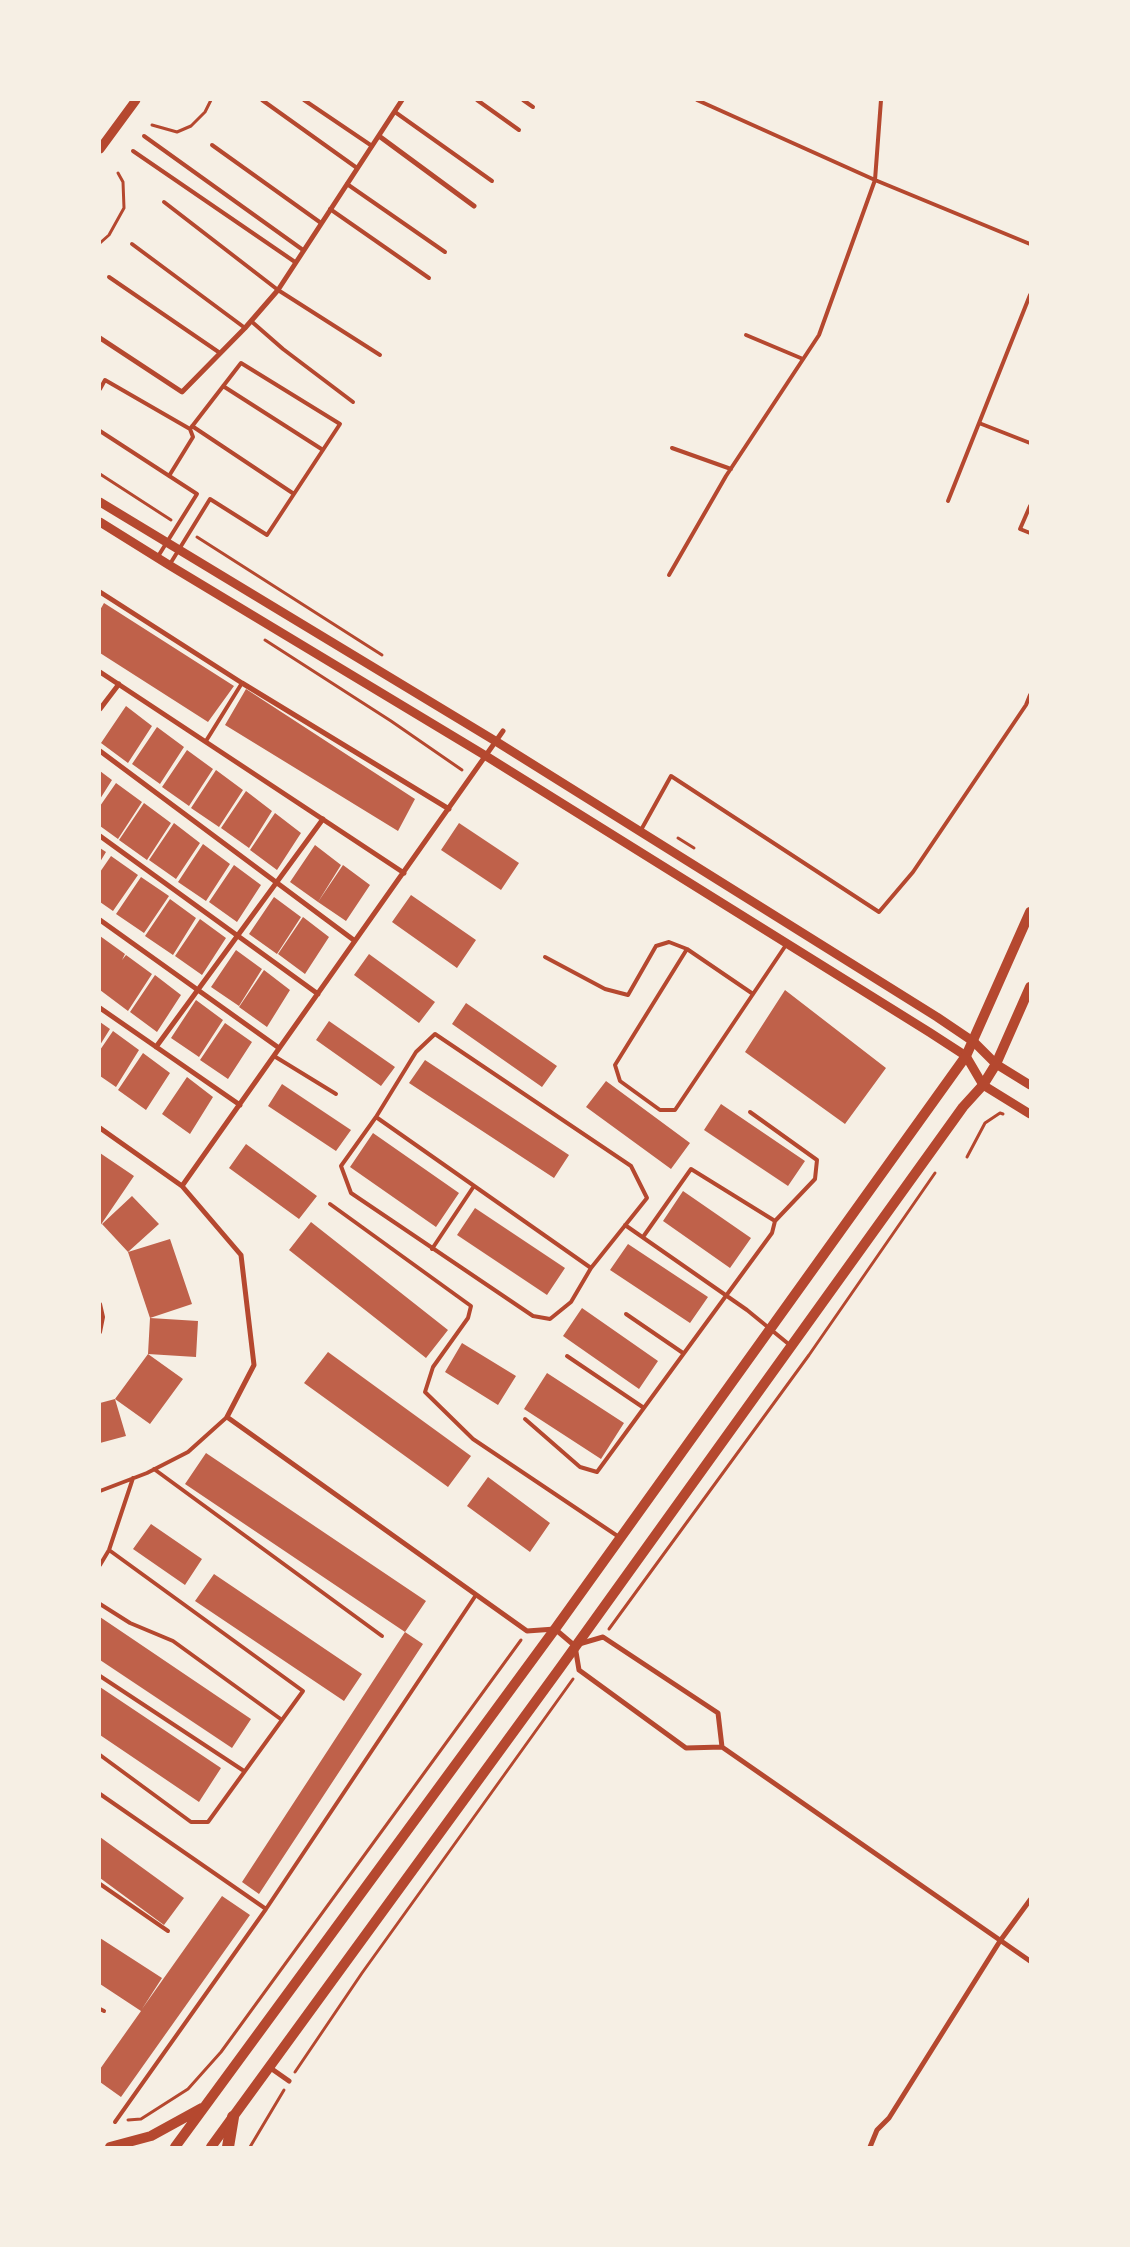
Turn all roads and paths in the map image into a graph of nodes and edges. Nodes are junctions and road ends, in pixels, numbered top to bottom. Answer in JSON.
{"nodes":[{"id":1,"x":136,"y":100,"type":"edge"},
{"id":2,"x":211,"y":100,"type":"edge"},
{"id":3,"x":262,"y":100,"type":"edge"},
{"id":4,"x":304,"y":100,"type":"edge"},
{"id":5,"x":477,"y":100,"type":"edge"},
{"id":6,"x":524,"y":100,"type":"edge"},
{"id":7,"x":697,"y":100,"type":"edge"},
{"id":8,"x":881,"y":100,"type":"edge"},
{"id":9,"x":400,"y":101,"type":"edge"},
{"id":10,"x":532,"y":107,"type":"dead end"},
{"id":11,"x":395,"y":112,"type":"junction"},
{"id":12,"x":152,"y":125,"type":"dead end"},
{"id":13,"x":519,"y":130,"type":"dead end"},
{"id":14,"x":144,"y":136,"type":"dead end"},
{"id":15,"x":379,"y":136,"type":"junction"},
{"id":16,"x":212,"y":145,"type":"dead end"},
{"id":17,"x":372,"y":146,"type":"junction"},
{"id":18,"x":100,"y":149,"type":"edge"},
{"id":19,"x":133,"y":151,"type":"dead end"},
{"id":20,"x":357,"y":168,"type":"junction"},
{"id":21,"x":118,"y":173,"type":"dead end"},
{"id":22,"x":875,"y":180,"type":"junction"},
{"id":23,"x":492,"y":181,"type":"dead end"},
{"id":24,"x":347,"y":184,"type":"junction"},
{"id":25,"x":164,"y":202,"type":"dead end"},
{"id":26,"x":474,"y":206,"type":"dead end"},
{"id":27,"x":330,"y":209,"type":"junction"},
{"id":28,"x":321,"y":223,"type":"junction"},
{"id":29,"x":100,"y":243,"type":"edge"},
{"id":30,"x":132,"y":244,"type":"dead end"},
{"id":31,"x":1030,"y":244,"type":"edge"},
{"id":32,"x":303,"y":250,"type":"junction"},
{"id":33,"x":445,"y":252,"type":"dead end"},
{"id":34,"x":295,"y":262,"type":"junction"},
{"id":35,"x":109,"y":277,"type":"dead end"},
{"id":36,"x":429,"y":278,"type":"dead end"},
{"id":37,"x":278,"y":290,"type":"junction"},
{"id":38,"x":1030,"y":295,"type":"edge"},
{"id":39,"x":251,"y":321,"type":"junction"},
{"id":40,"x":245,"y":328,"type":"junction"},
{"id":41,"x":746,"y":335,"type":"dead end"},
{"id":42,"x":100,"y":338,"type":"edge"},
{"id":43,"x":220,"y":353,"type":"junction"},
{"id":44,"x":380,"y":355,"type":"dead end"},
{"id":45,"x":803,"y":359,"type":"junction"},
{"id":46,"x":223,"y":386,"type":"junction"},
{"id":47,"x":100,"y":389,"type":"edge"},
{"id":48,"x":353,"y":402,"type":"dead end"},
{"id":49,"x":979,"y":423,"type":"junction"},
{"id":50,"x":191,"y":428,"type":"junction"},
{"id":51,"x":100,"y":432,"type":"edge"},
{"id":52,"x":1030,"y":443,"type":"edge"},
{"id":53,"x":672,"y":448,"type":"dead end"},
{"id":54,"x":323,"y":450,"type":"junction"},
{"id":55,"x":731,"y":469,"type":"junction"},
{"id":56,"x":170,"y":476,"type":"junction"},
{"id":57,"x":294,"y":494,"type":"junction"},
{"id":58,"x":100,"y":502,"type":"edge"},
{"id":59,"x":948,"y":502,"type":"dead end"},
{"id":60,"x":1030,"y":506,"type":"edge"},
{"id":61,"x":100,"y":522,"type":"edge"},
{"id":62,"x":1030,"y":533,"type":"edge"},
{"id":63,"x":166,"y":544,"type":"junction"},
{"id":64,"x":178,"y":551,"type":"junction"},
{"id":65,"x":157,"y":558,"type":"junction"},
{"id":66,"x":168,"y":566,"type":"junction"},
{"id":67,"x":669,"y":575,"type":"dead end"},
{"id":68,"x":100,"y":592,"type":"edge"},
{"id":69,"x":100,"y":672,"type":"edge"},
{"id":70,"x":242,"y":683,"type":"junction"},
{"id":71,"x":119,"y":684,"type":"junction"},
{"id":72,"x":1030,"y":694,"type":"edge"},
{"id":73,"x":100,"y":709,"type":"edge"},
{"id":74,"x":504,"y":731,"type":"dead end"},
{"id":75,"x":206,"y":741,"type":"junction"},
{"id":76,"x":497,"y":742,"type":"junction"},
{"id":77,"x":100,"y":751,"type":"edge"},
{"id":78,"x":486,"y":756,"type":"junction"},
{"id":79,"x":449,"y":809,"type":"junction"},
{"id":80,"x":323,"y":819,"type":"junction"},
{"id":81,"x":640,"y":832,"type":"junction"},
{"id":82,"x":100,"y":836,"type":"edge"},
{"id":83,"x":404,"y":873,"type":"junction"},
{"id":84,"x":278,"y":883,"type":"junction"},
{"id":85,"x":1030,"y":912,"type":"edge"},
{"id":86,"x":100,"y":920,"type":"edge"},
{"id":87,"x":237,"y":936,"type":"junction"},
{"id":88,"x":355,"y":941,"type":"junction"},
{"id":89,"x":788,"y":943,"type":"junction"},
{"id":90,"x":687,"y":949,"type":"junction"},
{"id":91,"x":545,"y":957,"type":"dead end"},
{"id":92,"x":1030,"y":987,"type":"edge"},
{"id":93,"x":197,"y":990,"type":"junction"},
{"id":94,"x":318,"y":994,"type":"junction"},
{"id":95,"x":753,"y":994,"type":"junction"},
{"id":96,"x":100,"y":1008,"type":"edge"},
{"id":97,"x":974,"y":1042,"type":"junction"},
{"id":98,"x":156,"y":1047,"type":"junction"},
{"id":99,"x":279,"y":1048,"type":"junction"},
{"id":100,"x":274,"y":1056,"type":"junction"},
{"id":101,"x":966,"y":1056,"type":"junction"},
{"id":102,"x":996,"y":1064,"type":"junction"},
{"id":103,"x":983,"y":1085,"type":"junction"},
{"id":104,"x":1030,"y":1085,"type":"edge"},
{"id":105,"x":336,"y":1094,"type":"dead end"},
{"id":106,"x":240,"y":1105,"type":"junction"},
{"id":107,"x":750,"y":1112,"type":"dead end"},
{"id":108,"x":1030,"y":1114,"type":"edge"},
{"id":109,"x":1007,"y":1115,"type":"dead end"},
{"id":110,"x":376,"y":1117,"type":"junction"},
{"id":111,"x":100,"y":1128,"type":"edge"},
{"id":112,"x":967,"y":1157,"type":"dead end"},
{"id":113,"x":182,"y":1186,"type":"junction"},
{"id":114,"x":474,"y":1186,"type":"junction"},
{"id":115,"x":330,"y":1204,"type":"dead end"},
{"id":116,"x":776,"y":1221,"type":"junction"},
{"id":117,"x":625,"y":1225,"type":"junction"},
{"id":118,"x":643,"y":1237,"type":"junction"},
{"id":119,"x":432,"y":1248,"type":"junction"},
{"id":120,"x":591,"y":1268,"type":"junction"},
{"id":121,"x":725,"y":1295,"type":"junction"},
{"id":122,"x":100,"y":1304,"type":"edge"},
{"id":123,"x":626,"y":1314,"type":"dead end"},
{"id":124,"x":770,"y":1329,"type":"junction"},
{"id":125,"x":100,"y":1332,"type":"edge"},
{"id":126,"x":791,"y":1346,"type":"junction"},
{"id":127,"x":683,"y":1353,"type":"junction"},
{"id":128,"x":567,"y":1356,"type":"dead end"},
{"id":129,"x":644,"y":1408,"type":"junction"},
{"id":130,"x":228,"y":1417,"type":"junction"},
{"id":131,"x":525,"y":1419,"type":"dead end"},
{"id":132,"x":154,"y":1469,"type":"junction"},
{"id":133,"x":133,"y":1478,"type":"junction"},
{"id":134,"x":100,"y":1490,"type":"edge"},
{"id":135,"x":620,"y":1538,"type":"junction"},
{"id":136,"x":109,"y":1550,"type":"junction"},
{"id":137,"x":101,"y":1562,"type":"edge"},
{"id":138,"x":476,"y":1595,"type":"junction"},
{"id":139,"x":100,"y":1604,"type":"edge"},
{"id":140,"x":555,"y":1629,"type":"junction"},
{"id":141,"x":527,"y":1631,"type":"junction"},
{"id":142,"x":382,"y":1636,"type":"dead end"},
{"id":143,"x":575,"y":1646,"type":"junction"},
{"id":144,"x":100,"y":1676,"type":"edge"},
{"id":145,"x":282,"y":1720,"type":"junction"},
{"id":146,"x":722,"y":1747,"type":"junction"},
{"id":147,"x":100,"y":1755,"type":"edge"},
{"id":148,"x":244,"y":1771,"type":"junction"},
{"id":149,"x":100,"y":1794,"type":"edge"},
{"id":150,"x":100,"y":1884,"type":"edge"},
{"id":151,"x":1030,"y":1900,"type":"edge"},
{"id":152,"x":266,"y":1909,"type":"junction"},
{"id":153,"x":168,"y":1931,"type":"dead end"},
{"id":154,"x":1000,"y":1941,"type":"junction"},
{"id":155,"x":1030,"y":1961,"type":"edge"},
{"id":156,"x":269,"y":2067,"type":"junction"},
{"id":157,"x":289,"y":2081,"type":"dead end"},
{"id":158,"x":205,"y":2106,"type":"junction"},
{"id":159,"x":233,"y":2117,"type":"junction"},
{"id":160,"x":115,"y":2122,"type":"joint"},
{"id":161,"x":110,"y":2147,"type":"edge"},
{"id":162,"x":175,"y":2147,"type":"edge"},
{"id":163,"x":211,"y":2147,"type":"edge"},
{"id":164,"x":228,"y":2147,"type":"edge"},
{"id":165,"x":870,"y":2147,"type":"edge"}],
"edges":[{"from":1,"to":18,"type":"street"},
{"from":2,"to":12,"type":"path"},
{"from":3,"to":20,"type":"lane"},
{"from":4,"to":17,"type":"lane"},
{"from":5,"to":13,"type":"lane"},
{"from":6,"to":10,"type":"lane"},
{"from":7,"to":22,"type":"lane"},
{"from":8,"to":22,"type":"lane"},
{"from":9,"to":11,"type":"street"},
{"from":11,"to":15,"type":"street"},
{"from":11,"to":23,"type":"lane"},
{"from":14,"to":32,"type":"lane"},
{"from":15,"to":17,"type":"street"},
{"from":15,"to":26,"type":"street"},
{"from":16,"to":28,"type":"lane"},
{"from":17,"to":20,"type":"street"},
{"from":19,"to":34,"type":"lane"},
{"from":20,"to":24,"type":"street"},
{"from":21,"to":29,"type":"path"},
{"from":22,"to":31,"type":"lane"},
{"from":22,"to":45,"type":"lane"},
{"from":24,"to":27,"type":"street"},
{"from":24,"to":33,"type":"lane"},
{"from":25,"to":37,"type":"lane"},
{"from":27,"to":28,"type":"street"},
{"from":27,"to":36,"type":"lane"},
{"from":28,"to":32,"type":"street"},
{"from":30,"to":40,"type":"lane"},
{"from":32,"to":34,"type":"street"},
{"from":34,"to":37,"type":"street"},
{"from":35,"to":43,"type":"lane"},
{"from":37,"to":39,"type":"street"},
{"from":37,"to":44,"type":"lane"},
{"from":38,"to":49,"type":"lane"},
{"from":39,"to":40,"type":"street"},
{"from":39,"to":48,"type":"lane"},
{"from":40,"to":43,"type":"street"},
{"from":41,"to":45,"type":"lane"},
{"from":42,"to":43,"type":"street"},
{"from":45,"to":55,"type":"lane"},
{"from":46,"to":50,"type":"lane"},
{"from":46,"to":54,"type":"lane"},
{"from":46,"to":54,"type":"lane"},
{"from":47,"to":50,"type":"lane"},
{"from":49,"to":52,"type":"lane"},
{"from":49,"to":59,"type":"lane"},
{"from":50,"to":56,"type":"lane"},
{"from":50,"to":57,"type":"lane"},
{"from":51,"to":56,"type":"lane"},
{"from":53,"to":55,"type":"lane"},
{"from":54,"to":57,"type":"lane"},
{"from":55,"to":67,"type":"lane"},
{"from":56,"to":63,"type":"lane"},
{"from":57,"to":64,"type":"lane"},
{"from":58,"to":63,"type":"street"},
{"from":60,"to":62,"type":"lane"},
{"from":61,"to":65,"type":"street"},
{"from":63,"to":64,"type":"street"},
{"from":63,"to":65,"type":"lane"},
{"from":64,"to":66,"type":"lane"},
{"from":64,"to":76,"type":"street"},
{"from":65,"to":66,"type":"street"},
{"from":66,"to":78,"type":"street"},
{"from":68,"to":70,"type":"street"},
{"from":69,"to":71,"type":"street"},
{"from":70,"to":75,"type":"lane"},
{"from":70,"to":79,"type":"street"},
{"from":71,"to":73,"type":"street"},
{"from":71,"to":75,"type":"street"},
{"from":72,"to":81,"type":"lane"},
{"from":74,"to":76,"type":"street"},
{"from":75,"to":80,"type":"street"},
{"from":76,"to":78,"type":"street"},
{"from":76,"to":81,"type":"street"},
{"from":77,"to":84,"type":"street"},
{"from":78,"to":79,"type":"street"},
{"from":78,"to":89,"type":"street"},
{"from":79,"to":83,"type":"street"},
{"from":80,"to":83,"type":"street"},
{"from":80,"to":84,"type":"street"},
{"from":81,"to":97,"type":"street"},
{"from":82,"to":87,"type":"street"},
{"from":83,"to":88,"type":"street"},
{"from":84,"to":87,"type":"street"},
{"from":84,"to":88,"type":"street"},
{"from":85,"to":97,"type":"main road"},
{"from":86,"to":93,"type":"street"},
{"from":87,"to":93,"type":"street"},
{"from":87,"to":94,"type":"street"},
{"from":88,"to":94,"type":"street"},
{"from":89,"to":95,"type":"lane"},
{"from":89,"to":101,"type":"street"},
{"from":90,"to":91,"type":"lane"},
{"from":90,"to":95,"type":"lane"},
{"from":90,"to":95,"type":"lane"},
{"from":92,"to":102,"type":"main road"},
{"from":93,"to":98,"type":"street"},
{"from":93,"to":99,"type":"street"},
{"from":94,"to":99,"type":"street"},
{"from":96,"to":98,"type":"street"},
{"from":97,"to":101,"type":"main road"},
{"from":97,"to":102,"type":"street"},
{"from":98,"to":106,"type":"street"},
{"from":99,"to":100,"type":"street"},
{"from":100,"to":105,"type":"lane"},
{"from":100,"to":106,"type":"street"},
{"from":101,"to":103,"type":"street"},
{"from":101,"to":124,"type":"main road"},
{"from":102,"to":103,"type":"main road"},
{"from":102,"to":104,"type":"street"},
{"from":103,"to":108,"type":"street"},
{"from":103,"to":126,"type":"main road"},
{"from":106,"to":113,"type":"street"},
{"from":107,"to":116,"type":"lane"},
{"from":109,"to":112,"type":"path"},
{"from":110,"to":114,"type":"lane"},
{"from":110,"to":117,"type":"lane"},
{"from":110,"to":119,"type":"lane"},
{"from":111,"to":113,"type":"street"},
{"from":113,"to":130,"type":"street"},
{"from":114,"to":119,"type":"lane"},
{"from":114,"to":120,"type":"lane"},
{"from":115,"to":135,"type":"lane"},
{"from":116,"to":118,"type":"lane"},
{"from":116,"to":121,"type":"lane"},
{"from":117,"to":118,"type":"lane"},
{"from":117,"to":120,"type":"lane"},
{"from":118,"to":121,"type":"lane"},
{"from":119,"to":120,"type":"lane"},
{"from":121,"to":124,"type":"lane"},
{"from":121,"to":127,"type":"lane"},
{"from":122,"to":125,"type":"lane"},
{"from":123,"to":127,"type":"lane"},
{"from":124,"to":126,"type":"lane"},
{"from":124,"to":135,"type":"main road"},
{"from":126,"to":143,"type":"main road"},
{"from":127,"to":129,"type":"lane"},
{"from":128,"to":129,"type":"lane"},
{"from":129,"to":131,"type":"lane"},
{"from":130,"to":132,"type":"lane"},
{"from":130,"to":138,"type":"street"},
{"from":132,"to":133,"type":"lane"},
{"from":132,"to":142,"type":"lane"},
{"from":133,"to":134,"type":"lane"},
{"from":133,"to":136,"type":"lane"},
{"from":135,"to":140,"type":"main road"},
{"from":136,"to":137,"type":"lane"},
{"from":136,"to":145,"type":"lane"},
{"from":138,"to":141,"type":"street"},
{"from":138,"to":152,"type":"lane"},
{"from":139,"to":145,"type":"lane"},
{"from":140,"to":141,"type":"street"},
{"from":140,"to":143,"type":"street"},
{"from":140,"to":158,"type":"main road"},
{"from":141,"to":160,"type":"path"},
{"from":143,"to":146,"type":"street"},
{"from":143,"to":146,"type":"street"},
{"from":143,"to":156,"type":"main road"},
{"from":144,"to":148,"type":"lane"},
{"from":145,"to":148,"type":"lane"},
{"from":146,"to":154,"type":"street"},
{"from":147,"to":148,"type":"lane"},
{"from":149,"to":152,"type":"lane"},
{"from":150,"to":153,"type":"lane"},
{"from":151,"to":154,"type":"street"},
{"from":152,"to":160,"type":"lane"},
{"from":154,"to":155,"type":"street"},
{"from":154,"to":165,"type":"street"},
{"from":156,"to":157,"type":"street"},
{"from":156,"to":159,"type":"main road"},
{"from":158,"to":161,"type":"main road"},
{"from":158,"to":162,"type":"main road"},
{"from":159,"to":163,"type":"main road"},
{"from":159,"to":164,"type":"main road"}]}
